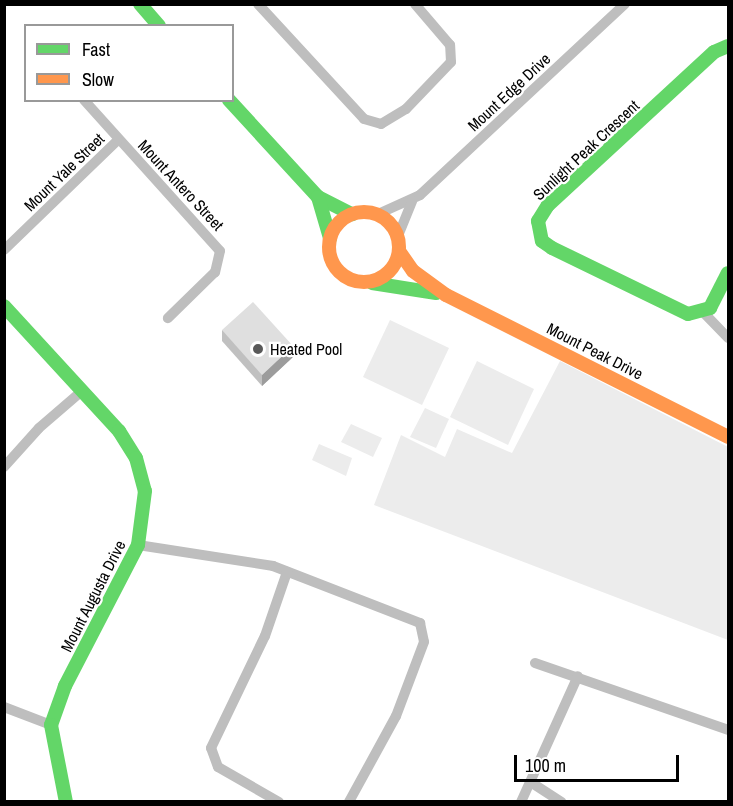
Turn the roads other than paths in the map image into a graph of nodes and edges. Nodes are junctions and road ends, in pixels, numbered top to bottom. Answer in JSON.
{"nodes":[{"id":1,"x":140,"y":4,"type":"edge"},
{"id":2,"x":258,"y":4,"type":"edge"},
{"id":3,"x":415,"y":4,"type":"edge"},
{"id":4,"x":625,"y":4,"type":"edge"},
{"id":5,"x":157,"y":24,"type":"edge"},
{"id":6,"x":729,"y":46,"type":"edge"},
{"id":7,"x":86,"y":102,"type":"edge"},
{"id":8,"x":230,"y":102,"type":"edge"},
{"id":9,"x":118,"y":140,"type":"junction"},
{"id":10,"x":318,"y":197,"type":"junction"},
{"id":11,"x":412,"y":201,"type":"junction"},
{"id":12,"x":352,"y":214,"type":"junction"},
{"id":13,"x":378,"y":214,"type":"junction"},
{"id":14,"x":398,"y":236,"type":"junction"},
{"id":15,"x":330,"y":238,"type":"junction"},
{"id":16,"x":4,"y":250,"type":"edge"},
{"id":17,"x":399,"y":250,"type":"junction"},
{"id":18,"x":729,"y":273,"type":"edge"},
{"id":19,"x":366,"y":282,"type":"junction"},
{"id":20,"x":446,"y":295,"type":"junction"},
{"id":21,"x":4,"y":306,"type":"edge"},
{"id":22,"x":703,"y":312,"type":"junction"},
{"id":23,"x":168,"y":318,"type":"dead end"},
{"id":24,"x":729,"y":338,"type":"edge"},
{"id":25,"x":82,"y":391,"type":"junction"},
{"id":26,"x":729,"y":437,"type":"edge"},
{"id":27,"x":4,"y":467,"type":"edge"},
{"id":28,"x":138,"y":545,"type":"junction"},
{"id":29,"x":287,"y":572,"type":"junction"},
{"id":30,"x":535,"y":663,"type":"dead end"},
{"id":31,"x":578,"y":676,"type":"junction"},
{"id":32,"x":4,"y":707,"type":"edge"},
{"id":33,"x":51,"y":725,"type":"junction"},
{"id":34,"x":729,"y":730,"type":"edge"},
{"id":35,"x":532,"y":783,"type":"junction"},
{"id":36,"x":66,"y":801,"type":"edge"},
{"id":37,"x":279,"y":801,"type":"edge"},
{"id":38,"x":349,"y":801,"type":"edge"},
{"id":39,"x":521,"y":801,"type":"edge"},
{"id":40,"x":561,"y":801,"type":"edge"}],
"edges":[{"from":1,"to":5,"type":"street"},
{"from":2,"to":3,"type":"street"},
{"from":4,"to":11,"type":"street","name":"Mount Edge Drive"},
{"from":6,"to":22,"type":"street","name":"Sunlight Peak Crescent"},
{"from":7,"to":9,"type":"street","name":"Mount Antero Street"},
{"from":8,"to":10,"type":"street","name":"Mount Peak Drive"},
{"from":9,"to":16,"type":"street","name":"Mount Yale Street"},
{"from":9,"to":23,"type":"street","name":"Mount Antero Street"},
{"from":10,"to":12,"type":"street","name":"Mount Peak Drive"},
{"from":10,"to":15,"type":"street","name":"Mount Peak Drive"},
{"from":11,"to":13,"type":"street","name":"Mount Edge Drive"},
{"from":11,"to":14,"type":"street","name":"Mount Edge Drive"},
{"from":12,"to":13,"type":"street","name":"Mount Peak Drive"},
{"from":12,"to":15,"type":"street"},
{"from":13,"to":14,"type":"street"},
{"from":14,"to":17,"type":"street"},
{"from":15,"to":19,"type":"street","name":"Mount Peak Drive"},
{"from":17,"to":19,"type":"street"},
{"from":17,"to":20,"type":"street","name":"Mount Peak Drive"},
{"from":18,"to":22,"type":"street"},
{"from":19,"to":20,"type":"street","name":"Mount Peak Drive"},
{"from":20,"to":26,"type":"street","name":"Mount Peak Drive"},
{"from":21,"to":25,"type":"street","name":"Mount Augusta Drive"},
{"from":22,"to":24,"type":"street"},
{"from":25,"to":27,"type":"street"},
{"from":25,"to":28,"type":"street","name":"Mount Augusta Drive"},
{"from":28,"to":29,"type":"street"},
{"from":28,"to":33,"type":"street","name":"Mount Augusta Drive"},
{"from":29,"to":37,"type":"street"},
{"from":29,"to":38,"type":"street"},
{"from":30,"to":31,"type":"street"},
{"from":31,"to":34,"type":"street"},
{"from":31,"to":35,"type":"street"},
{"from":32,"to":33,"type":"street"},
{"from":33,"to":36,"type":"street"},
{"from":35,"to":39,"type":"street"},
{"from":35,"to":40,"type":"street"}]}
